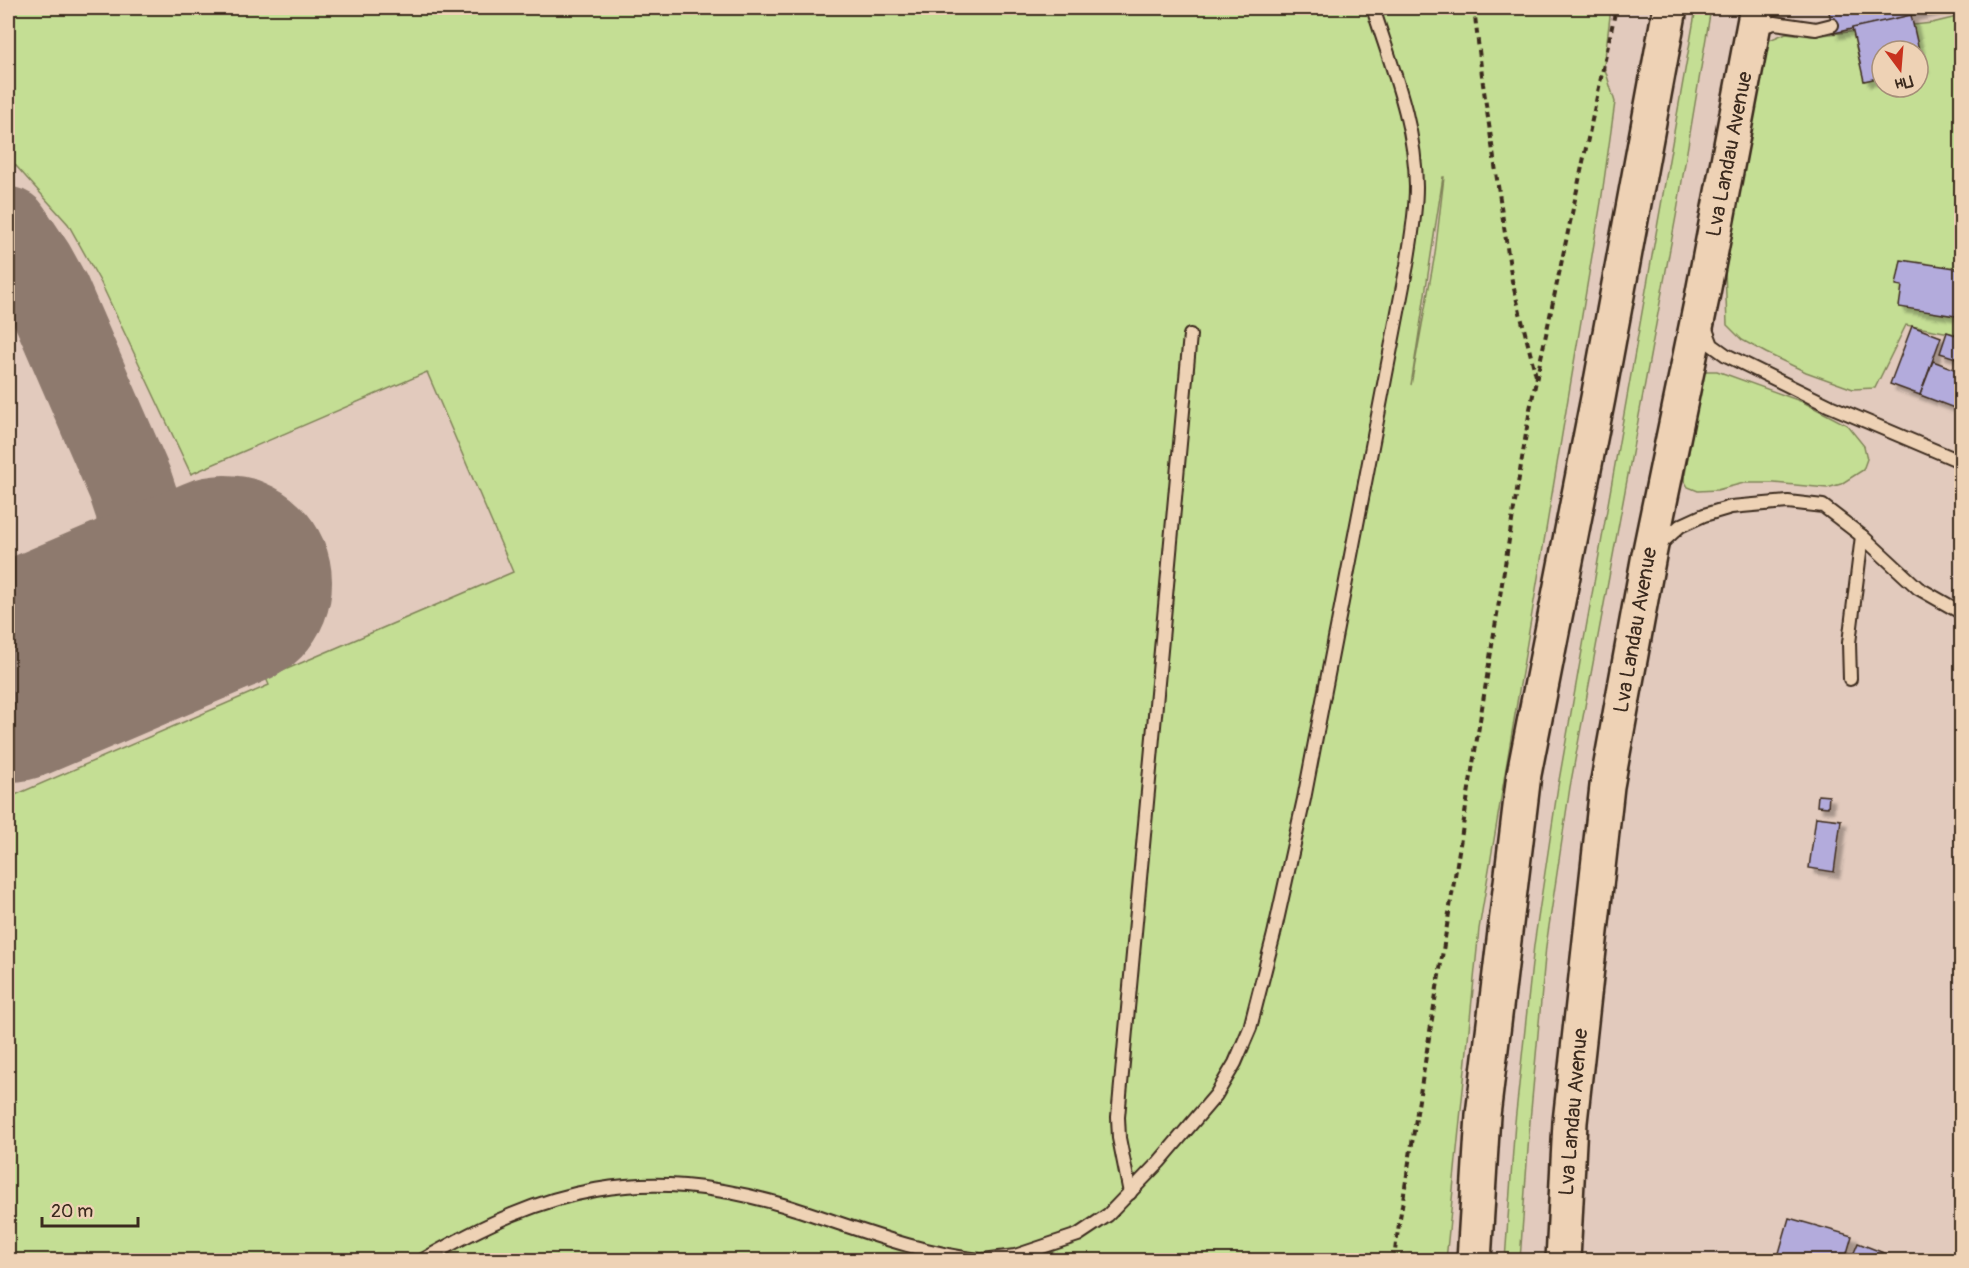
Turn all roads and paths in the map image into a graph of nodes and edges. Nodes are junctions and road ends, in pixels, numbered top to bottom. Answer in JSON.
{"nodes":[{"id":1,"x":1373,"y":8,"type":"edge"},
{"id":2,"x":1473,"y":8,"type":"edge"},
{"id":3,"x":1616,"y":8,"type":"edge"},
{"id":4,"x":1670,"y":8,"type":"edge"},
{"id":5,"x":1755,"y":18,"type":"edge"},
{"id":6,"x":1832,"y":25,"type":"dead end"},
{"id":7,"x":1702,"y":298,"type":"junction"},
{"id":8,"x":1190,"y":335,"type":"dead end"},
{"id":9,"x":1537,"y":378,"type":"junction"},
{"id":10,"x":1962,"y":462,"type":"edge"},
{"id":11,"x":1862,"y":537,"type":"junction"},
{"id":12,"x":1648,"y":555,"type":"junction"},
{"id":13,"x":1962,"y":614,"type":"edge"},
{"id":14,"x":1850,"y":679,"type":"dead end"},
{"id":15,"x":1130,"y":1193,"type":"junction"},
{"id":16,"x":423,"y":1260,"type":"edge"},
{"id":17,"x":982,"y":1260,"type":"edge"},
{"id":18,"x":1394,"y":1260,"type":"edge"},
{"id":19,"x":1474,"y":1260,"type":"edge"},
{"id":20,"x":1563,"y":1260,"type":"edge"}],
"edges":[{"from":1,"to":15,"type":"lane"},
{"from":2,"to":9,"type":"path"},
{"from":3,"to":9,"type":"path"},
{"from":4,"to":19,"type":"main road"},
{"from":5,"to":6,"type":"lane"},
{"from":5,"to":7,"type":"main road","name":"Lva Landau Avenue"},
{"from":7,"to":10,"type":"lane"},
{"from":7,"to":12,"type":"main road","name":"Lva Landau Avenue"},
{"from":8,"to":15,"type":"lane"},
{"from":9,"to":18,"type":"path"},
{"from":11,"to":12,"type":"lane"},
{"from":11,"to":13,"type":"lane"},
{"from":11,"to":14,"type":"lane"},
{"from":12,"to":20,"type":"main road","name":"Lva Landau Avenue"},
{"from":15,"to":17,"type":"lane"},
{"from":16,"to":17,"type":"lane"}]}
